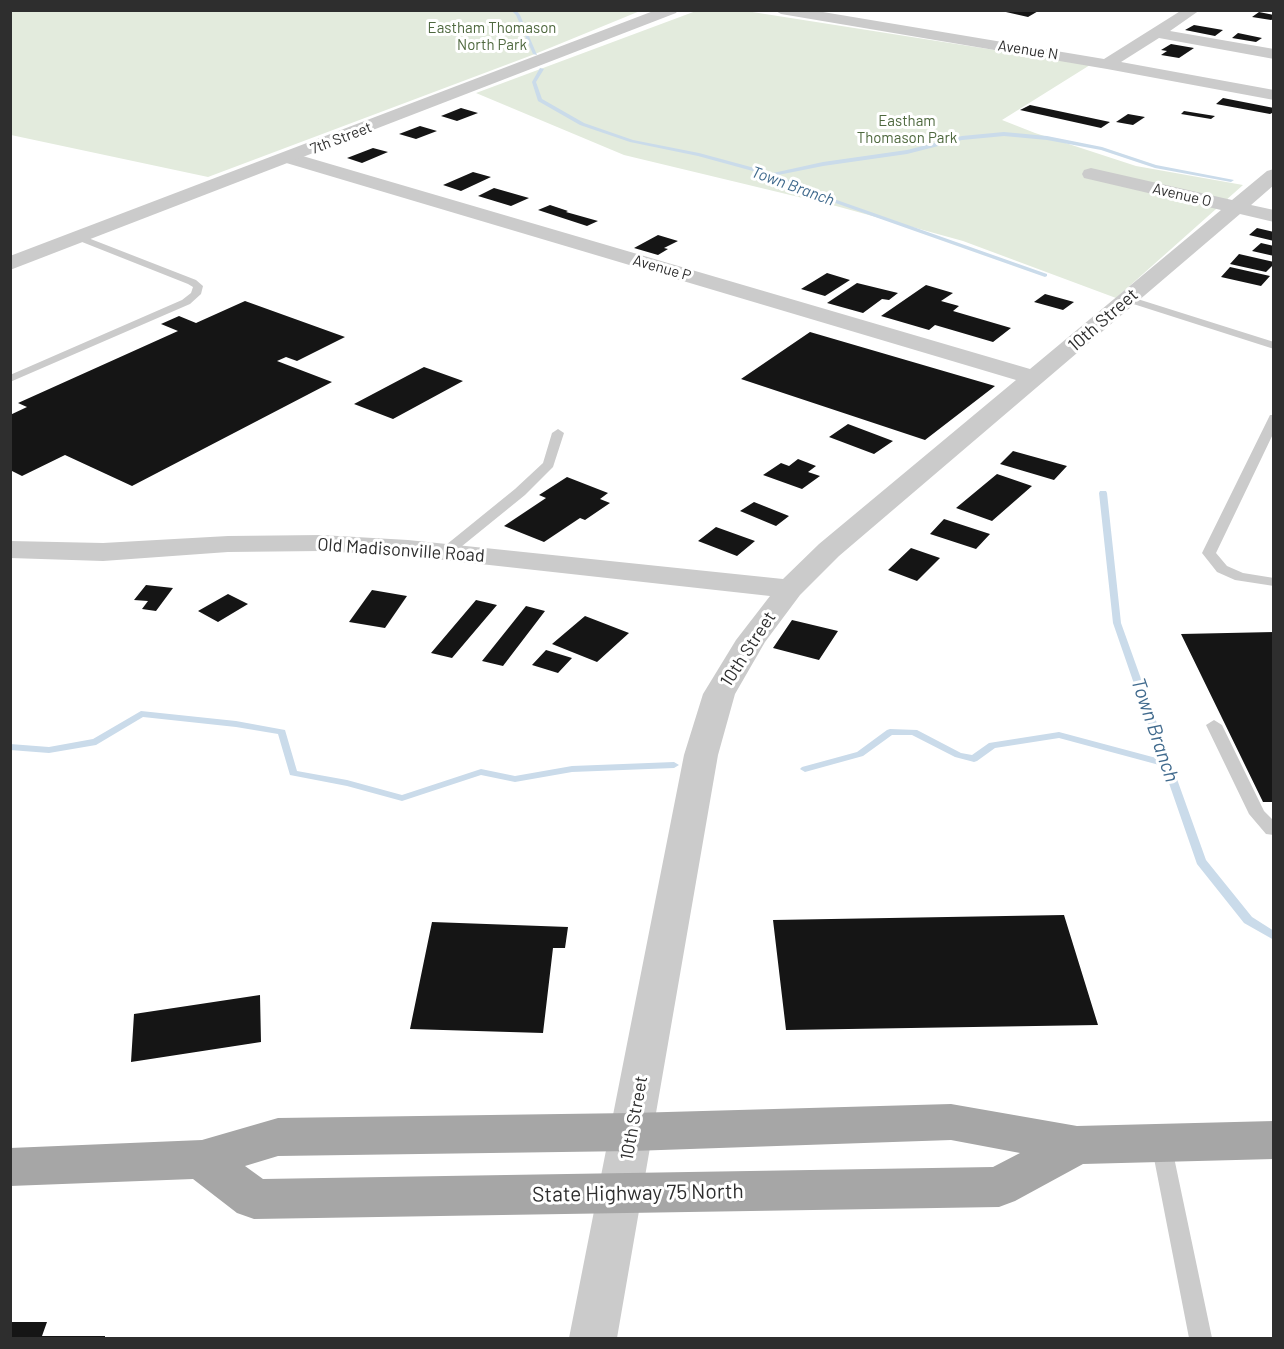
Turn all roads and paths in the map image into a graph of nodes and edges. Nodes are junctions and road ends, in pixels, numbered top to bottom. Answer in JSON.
{"nodes":[{"id":1,"x":671,"y":10,"type":"edge"},
{"id":2,"x":781,"y":10,"type":"edge"},
{"id":3,"x":1193,"y":10,"type":"edge"},
{"id":4,"x":1157,"y":33,"type":"junction"},
{"id":5,"x":1274,"y":54,"type":"edge"},
{"id":6,"x":1107,"y":64,"type":"junction"},
{"id":7,"x":1274,"y":95,"type":"edge"},
{"id":8,"x":289,"y":158,"type":"junction"},
{"id":9,"x":1091,"y":174,"type":"dead end"},
{"id":10,"x":1274,"y":175,"type":"edge"},
{"id":11,"x":1235,"y":207,"type":"junction"},
{"id":12,"x":1274,"y":216,"type":"edge"},
{"id":13,"x":80,"y":238,"type":"junction"},
{"id":14,"x":10,"y":264,"type":"edge"},
{"id":15,"x":1128,"y":299,"type":"junction"},
{"id":16,"x":1274,"y":346,"type":"edge"},
{"id":17,"x":1035,"y":378,"type":"junction"},
{"id":18,"x":10,"y":379,"type":"edge"},
{"id":19,"x":1274,"y":418,"type":"edge"},
{"id":20,"x":558,"y":433,"type":"dead end"},
{"id":21,"x":10,"y":549,"type":"edge"},
{"id":22,"x":446,"y":552,"type":"junction"},
{"id":23,"x":1274,"y":582,"type":"edge"},
{"id":24,"x":790,"y":589,"type":"junction"},
{"id":25,"x":1214,"y":724,"type":"dead end"},
{"id":26,"x":1273,"y":830,"type":"edge"},
{"id":27,"x":632,"y":1132,"type":"junction"},
{"id":28,"x":1274,"y":1140,"type":"edge"},
{"id":29,"x":1161,"y":1143,"type":"junction"},
{"id":30,"x":1077,"y":1145,"type":"junction"},
{"id":31,"x":202,"y":1159,"type":"junction"},
{"id":32,"x":10,"y":1167,"type":"edge"},
{"id":33,"x":621,"y":1193,"type":"junction"},
{"id":34,"x":593,"y":1338,"type":"edge"},
{"id":35,"x":1201,"y":1338,"type":"edge"}],
"edges":[{"from":1,"to":8,"type":"street","name":"7th Street"},
{"from":2,"to":6,"type":"street","name":"Avenue N"},
{"from":3,"to":4,"type":"street"},
{"from":4,"to":5,"type":"street"},
{"from":4,"to":6,"type":"street"},
{"from":6,"to":7,"type":"street","name":"Avenue N"},
{"from":8,"to":13,"type":"street","name":"7th Street"},
{"from":8,"to":17,"type":"street","name":"Avenue P"},
{"from":9,"to":11,"type":"street","name":"Avenue O"},
{"from":10,"to":11,"type":"street","name":"10th Street"},
{"from":11,"to":12,"type":"street","name":"Avenue O"},
{"from":11,"to":15,"type":"street","name":"10th Street"},
{"from":13,"to":14,"type":"street","name":"7th Street"},
{"from":13,"to":18,"type":"lane"},
{"from":15,"to":16,"type":"lane"},
{"from":15,"to":17,"type":"street","name":"10th Street"},
{"from":17,"to":24,"type":"street","name":"10th Street"},
{"from":19,"to":23,"type":"lane"},
{"from":20,"to":22,"type":"lane"},
{"from":21,"to":22,"type":"street","name":"Old Madisonville Road"},
{"from":22,"to":24,"type":"street","name":"Old Madisonville Road"},
{"from":24,"to":27,"type":"street","name":"10th Street"},
{"from":25,"to":26,"type":"lane"},
{"from":27,"to":30,"type":"main road","name":"State Highway 75 North"},
{"from":27,"to":31,"type":"main road","name":"State Highway 75 North"},
{"from":27,"to":33,"type":"street","name":"10th Street"},
{"from":28,"to":29,"type":"main road","name":"State Highway 75 North"},
{"from":29,"to":30,"type":"main road","name":"State Highway 75 North"},
{"from":29,"to":35,"type":"lane"},
{"from":30,"to":33,"type":"main road","name":"State Highway 75 North"},
{"from":31,"to":32,"type":"main road","name":"State Highway 75 North"},
{"from":31,"to":33,"type":"main road","name":"State Highway 75 North"},
{"from":33,"to":34,"type":"street","name":"10th Street"}]}
